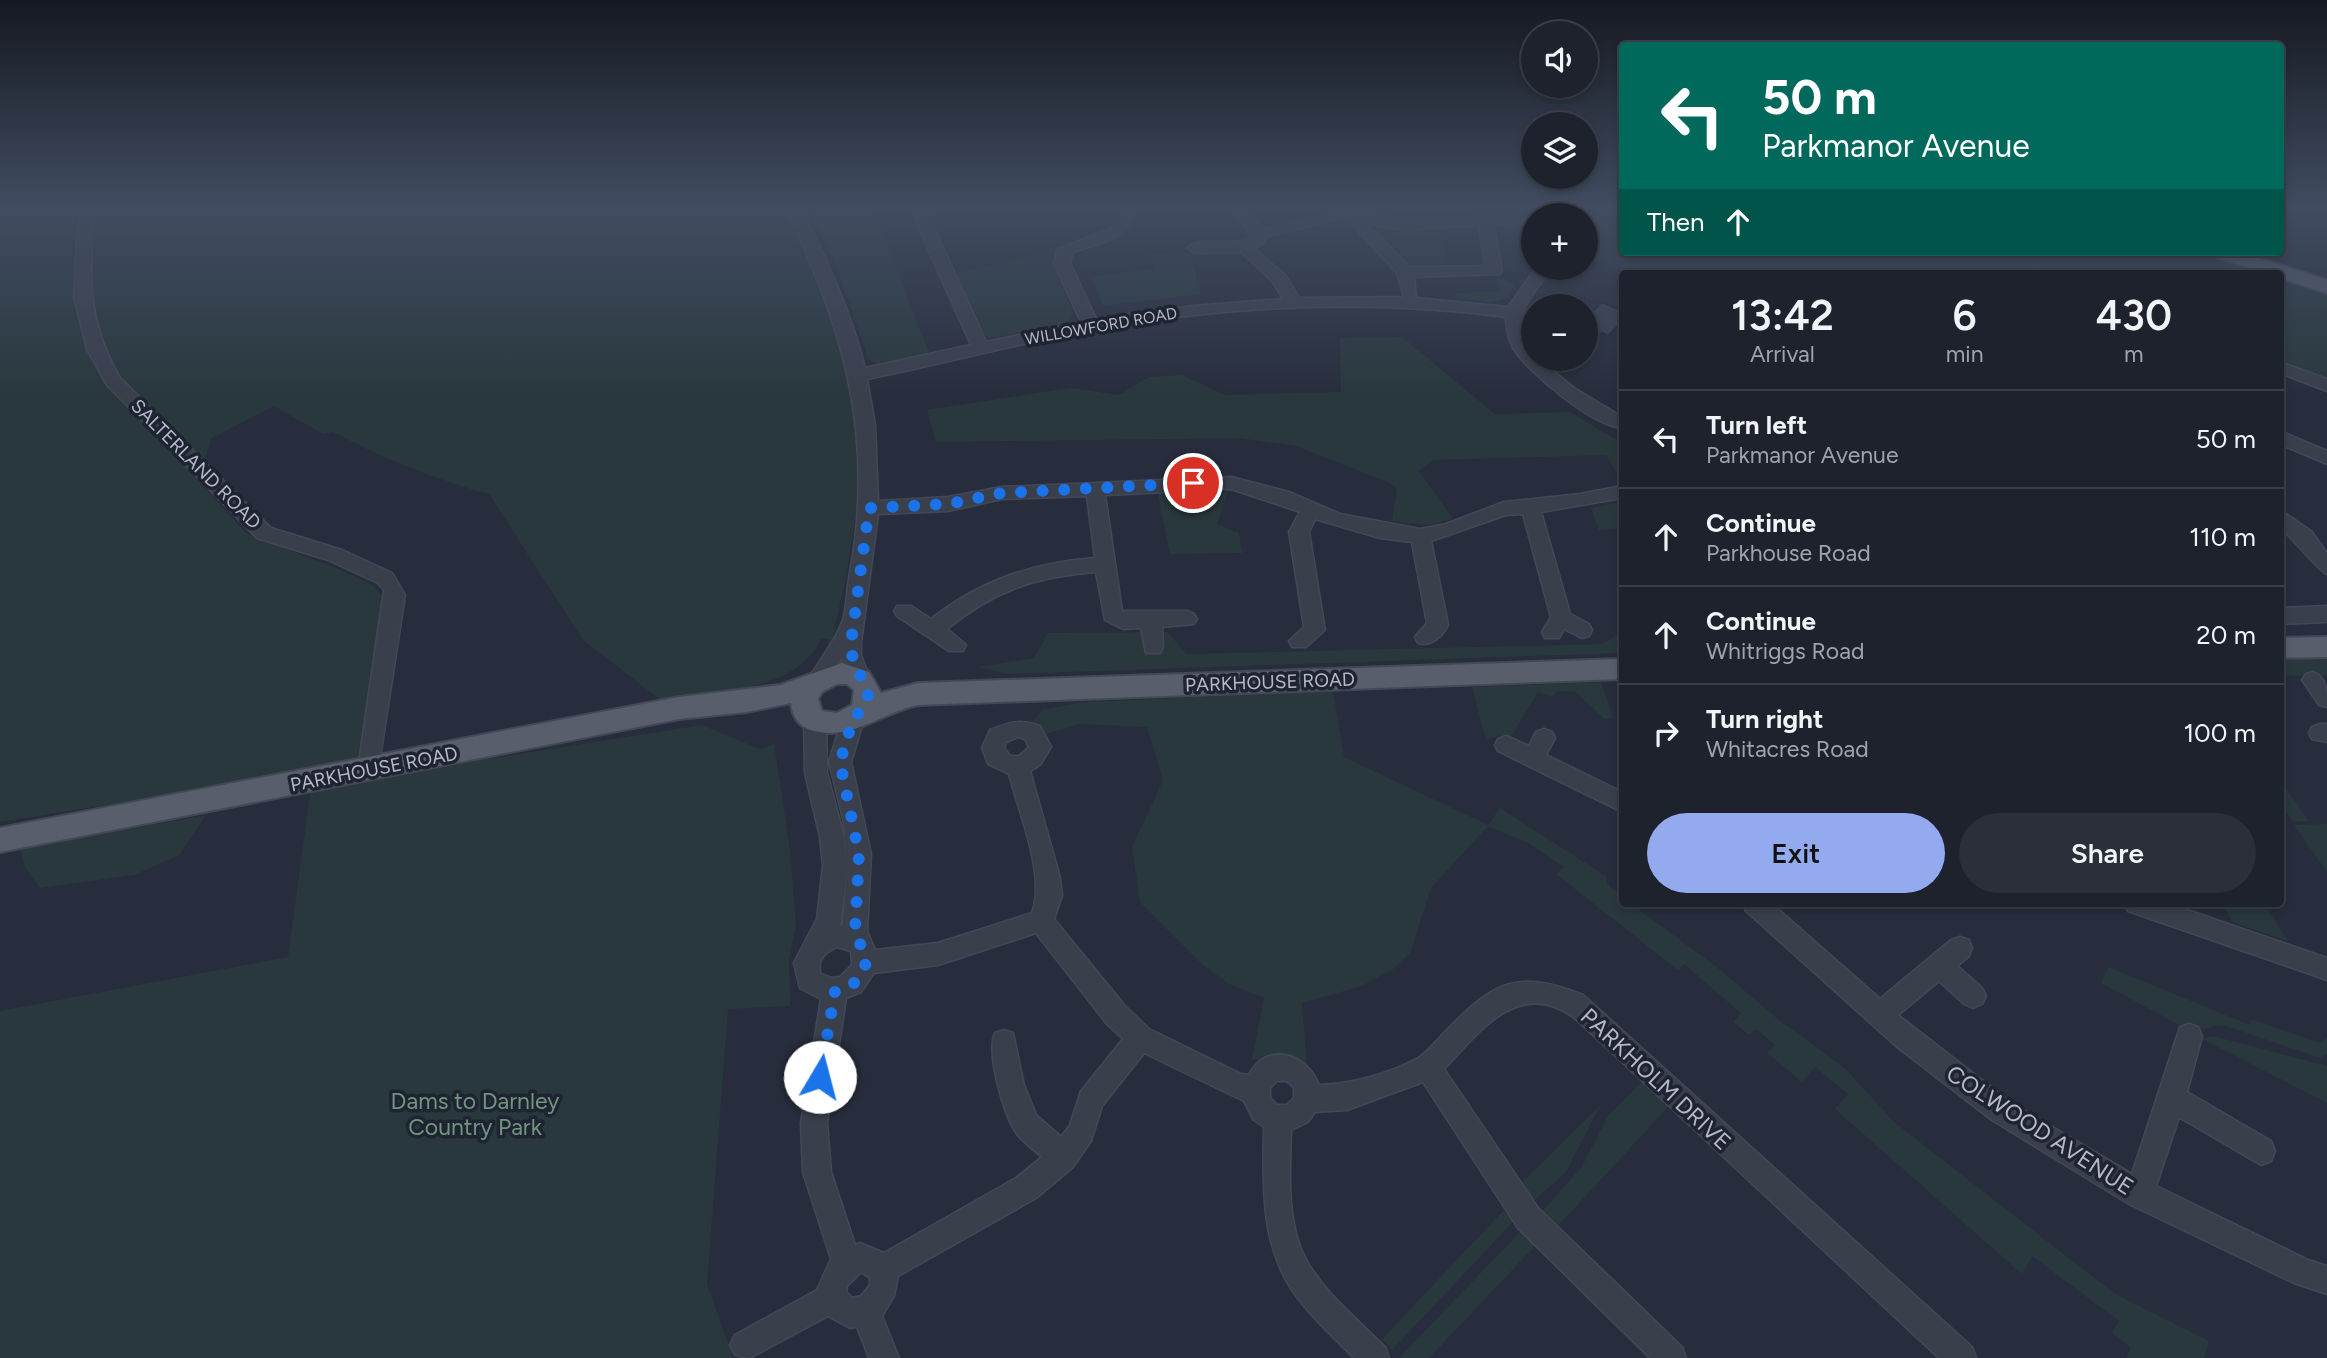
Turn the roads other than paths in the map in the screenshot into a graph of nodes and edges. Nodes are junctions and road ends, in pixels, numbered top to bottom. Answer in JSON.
{"nodes":[{"id":1,"x":83,"y":269,"type":"edge"},
{"id":2,"x":823,"y":269,"type":"edge"},
{"id":3,"x":944,"y":269,"type":"edge"},
{"id":4,"x":1065,"y":269,"type":"edge"},
{"id":5,"x":1266,"y":269,"type":"edge"},
{"id":6,"x":1402,"y":269,"type":"edge"},
{"id":7,"x":1494,"y":269,"type":"edge"},
{"id":8,"x":2310,"y":269,"type":"edge"},
{"id":9,"x":1405,"y":272,"type":"junction"},
{"id":10,"x":2284,"y":273,"type":"edge"},
{"id":11,"x":2327,"y":275,"type":"edge"},
{"id":12,"x":1536,"y":280,"type":"edge"},
{"id":13,"x":2327,"y":287,"type":"edge"},
{"id":14,"x":1410,"y":295,"type":"dead end"},
{"id":15,"x":1293,"y":305,"type":"junction"},
{"id":16,"x":1514,"y":313,"type":"junction"},
{"id":17,"x":1090,"y":326,"type":"junction"},
{"id":18,"x":979,"y":348,"type":"junction"},
{"id":19,"x":2284,"y":369,"type":"edge"},
{"id":20,"x":859,"y":375,"type":"junction"},
{"id":21,"x":2327,"y":385,"type":"edge"},
{"id":22,"x":1618,"y":422,"type":"dead end"},
{"id":23,"x":2284,"y":439,"type":"edge"},
{"id":24,"x":2327,"y":458,"type":"edge"},
{"id":25,"x":1095,"y":489,"type":"junction"},
{"id":26,"x":1619,"y":493,"type":"edge"},
{"id":27,"x":1530,"y":504,"type":"junction"},
{"id":28,"x":869,"y":508,"type":"junction"},
{"id":29,"x":1310,"y":511,"type":"junction"},
{"id":30,"x":2284,"y":520,"type":"edge"},
{"id":31,"x":1420,"y":536,"type":"junction"},
{"id":32,"x":1103,"y":564,"type":"junction"},
{"id":33,"x":2327,"y":567,"type":"edge"},
{"id":34,"x":904,"y":611,"type":"dead end"},
{"id":35,"x":2327,"y":614,"type":"edge"},
{"id":36,"x":2284,"y":616,"type":"edge"},
{"id":37,"x":1187,"y":619,"type":"dead end"},
{"id":38,"x":1152,"y":620,"type":"junction"},
{"id":39,"x":851,"y":622,"type":"junction"},
{"id":40,"x":932,"y":629,"type":"junction"},
{"id":41,"x":1582,"y":630,"type":"dead end"},
{"id":42,"x":1440,"y":632,"type":"dead end"},
{"id":43,"x":1334,"y":640,"type":"dead end"},
{"id":44,"x":956,"y":645,"type":"dead end"},
{"id":45,"x":1153,"y":647,"type":"dead end"},
{"id":46,"x":2327,"y":647,"type":"edge"},
{"id":47,"x":2284,"y":648,"type":"edge"},
{"id":48,"x":1619,"y":669,"type":"edge"},
{"id":49,"x":2313,"y":680,"type":"dead end"},
{"id":50,"x":862,"y":681,"type":"junction"},
{"id":51,"x":816,"y":682,"type":"junction"},
{"id":52,"x":918,"y":694,"type":"junction"},
{"id":53,"x":2327,"y":699,"type":"edge"},
{"id":54,"x":748,"y":701,"type":"junction"},
{"id":55,"x":856,"y":716,"type":"junction"},
{"id":56,"x":812,"y":719,"type":"junction"},
{"id":57,"x":1544,"y":738,"type":"dead end"},
{"id":58,"x":1506,"y":745,"type":"dead end"},
{"id":59,"x":1533,"y":759,"type":"junction"},
{"id":60,"x":1018,"y":766,"type":"dead end"},
{"id":61,"x":369,"y":770,"type":"junction"},
{"id":62,"x":1619,"y":802,"type":"edge"},
{"id":63,"x":0,"y":840,"type":"edge"},
{"id":64,"x":1759,"y":907,"type":"edge"},
{"id":65,"x":2149,"y":907,"type":"edge"},
{"id":66,"x":1041,"y":921,"type":"junction"},
{"id":67,"x":816,"y":945,"type":"junction"},
{"id":68,"x":1960,"y":948,"type":"dead end"},
{"id":69,"x":863,"y":953,"type":"junction"},
{"id":70,"x":1941,"y":967,"type":"junction"},
{"id":71,"x":2327,"y":969,"type":"edge"},
{"id":72,"x":835,"y":991,"type":"junction"},
{"id":73,"x":1973,"y":996,"type":"dead end"},
{"id":74,"x":1880,"y":1014,"type":"junction"},
{"id":75,"x":2189,"y":1036,"type":"dead end"},
{"id":76,"x":1140,"y":1038,"type":"junction"},
{"id":77,"x":1004,"y":1042,"type":"dead end"},
{"id":78,"x":1428,"y":1067,"type":"junction"},
{"id":79,"x":1256,"y":1088,"type":"junction"},
{"id":80,"x":2172,"y":1098,"type":"junction"},
{"id":81,"x":1307,"y":1099,"type":"junction"},
{"id":82,"x":1278,"y":1118,"type":"junction"},
{"id":83,"x":2260,"y":1151,"type":"dead end"},
{"id":84,"x":1063,"y":1157,"type":"junction"},
{"id":85,"x":2139,"y":1194,"type":"junction"},
{"id":86,"x":846,"y":1262,"type":"junction"},
{"id":87,"x":883,"y":1269,"type":"junction"},
{"id":88,"x":2327,"y":1280,"type":"edge"},
{"id":89,"x":833,"y":1297,"type":"junction"},
{"id":90,"x":865,"y":1311,"type":"junction"},
{"id":91,"x":745,"y":1345,"type":"dead end"},
{"id":92,"x":884,"y":1358,"type":"edge"},
{"id":93,"x":1374,"y":1358,"type":"edge"},
{"id":94,"x":1671,"y":1358,"type":"edge"},
{"id":95,"x":1961,"y":1358,"type":"edge"}],
"edges":[{"from":1,"to":61,"type":"street","name":"SALTERLAND ROAD"},
{"from":2,"to":20,"type":"street"},
{"from":3,"to":18,"type":"street"},
{"from":4,"to":17,"type":"street"},
{"from":5,"to":15,"type":"street"},
{"from":6,"to":9,"type":"street"},
{"from":7,"to":9,"type":"street"},
{"from":8,"to":11,"type":"main road"},
{"from":9,"to":14,"type":"street"},
{"from":10,"to":13,"type":"main road"},
{"from":12,"to":16,"type":"street"},
{"from":15,"to":16,"type":"street","name":"WILLOWFORD ROAD"},
{"from":15,"to":17,"type":"street","name":"WILLOWFORD ROAD"},
{"from":16,"to":22,"type":"street"},
{"from":17,"to":18,"type":"street","name":"WILLOWFORD ROAD"},
{"from":18,"to":20,"type":"street","name":"WILLOWFORD ROAD"},
{"from":19,"to":21,"type":"street"},
{"from":20,"to":28,"type":"street"},
{"from":23,"to":24,"type":"street"},
{"from":25,"to":28,"type":"street"},
{"from":25,"to":29,"type":"street"},
{"from":25,"to":32,"type":"street"},
{"from":26,"to":27,"type":"street"},
{"from":27,"to":31,"type":"street"},
{"from":27,"to":41,"type":"street"},
{"from":28,"to":39,"type":"street"},
{"from":29,"to":31,"type":"street"},
{"from":29,"to":43,"type":"street"},
{"from":30,"to":33,"type":"street"},
{"from":31,"to":42,"type":"street"},
{"from":32,"to":38,"type":"street"},
{"from":32,"to":40,"type":"street"},
{"from":34,"to":40,"type":"street"},
{"from":35,"to":36,"type":"street"},
{"from":37,"to":38,"type":"street"},
{"from":38,"to":45,"type":"street"},
{"from":39,"to":50,"type":"street"},
{"from":39,"to":51,"type":"street"},
{"from":40,"to":44,"type":"street"},
{"from":46,"to":47,"type":"main road"},
{"from":48,"to":52,"type":"main road","name":"PARKHOUSE ROAD"},
{"from":49,"to":53,"type":"street"},
{"from":50,"to":51,"type":"main road","name":"PARKHOUSE ROAD"},
{"from":50,"to":52,"type":"main road","name":"PARKHOUSE ROAD"},
{"from":50,"to":55,"type":"main road"},
{"from":51,"to":54,"type":"main road","name":"PARKHOUSE ROAD"},
{"from":51,"to":56,"type":"main road"},
{"from":52,"to":55,"type":"main road","name":"PARKHOUSE ROAD"},
{"from":54,"to":56,"type":"main road","name":"PARKHOUSE ROAD"},
{"from":54,"to":61,"type":"main road","name":"PARKHOUSE ROAD"},
{"from":55,"to":56,"type":"main road","name":"PARKHOUSE ROAD"},
{"from":55,"to":69,"type":"street"},
{"from":56,"to":67,"type":"street"},
{"from":57,"to":59,"type":"street"},
{"from":58,"to":59,"type":"street"},
{"from":59,"to":62,"type":"street"},
{"from":60,"to":66,"type":"street"},
{"from":61,"to":63,"type":"main road","name":"PARKHOUSE ROAD"},
{"from":64,"to":74,"type":"street","name":"COLWOOD AVENUE"},
{"from":65,"to":71,"type":"street"},
{"from":66,"to":69,"type":"street"},
{"from":66,"to":76,"type":"street"},
{"from":67,"to":69,"type":"street"},
{"from":67,"to":72,"type":"street"},
{"from":68,"to":70,"type":"street"},
{"from":69,"to":72,"type":"street"},
{"from":70,"to":73,"type":"street"},
{"from":70,"to":74,"type":"street"},
{"from":72,"to":86,"type":"street"},
{"from":74,"to":85,"type":"street","name":"COLWOOD AVENUE"},
{"from":75,"to":80,"type":"street"},
{"from":76,"to":79,"type":"street"},
{"from":76,"to":84,"type":"street"},
{"from":77,"to":84,"type":"street"},
{"from":78,"to":81,"type":"street","name":"PARKHOLM DRIVE"},
{"from":78,"to":94,"type":"street"},
{"from":78,"to":95,"type":"street","name":"PARKHOLM DRIVE"},
{"from":79,"to":81,"type":"street"},
{"from":79,"to":82,"type":"street"},
{"from":80,"to":83,"type":"street"},
{"from":80,"to":85,"type":"street"},
{"from":81,"to":82,"type":"street"},
{"from":82,"to":93,"type":"street"},
{"from":84,"to":87,"type":"street"},
{"from":85,"to":88,"type":"street","name":"COLWOOD AVENUE"},
{"from":86,"to":87,"type":"street"},
{"from":86,"to":89,"type":"street"},
{"from":87,"to":90,"type":"street"},
{"from":89,"to":90,"type":"street"},
{"from":89,"to":91,"type":"street"},
{"from":90,"to":92,"type":"street"}]}
